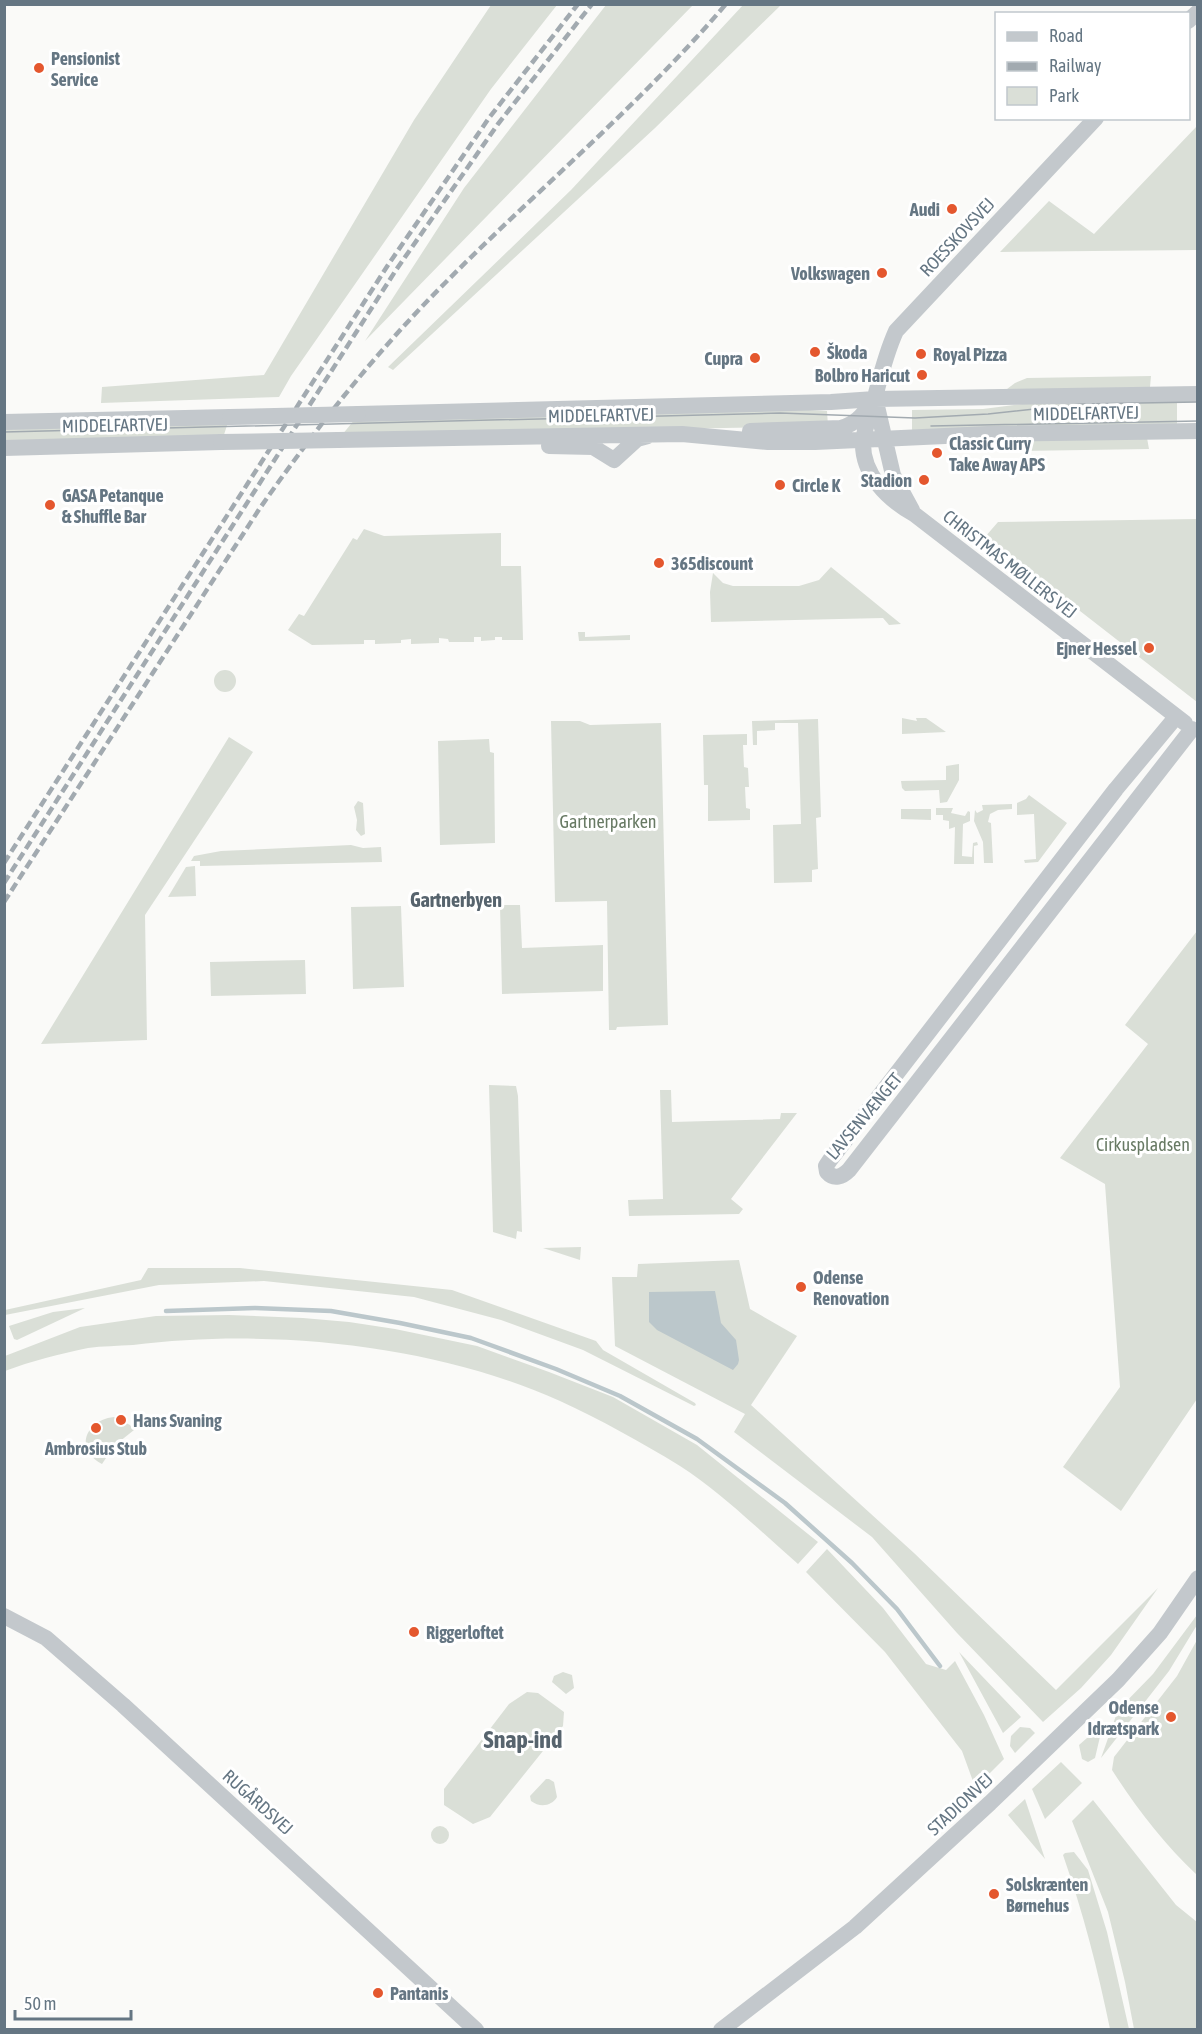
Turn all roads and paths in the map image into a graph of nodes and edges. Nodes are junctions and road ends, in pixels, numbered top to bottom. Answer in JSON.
{"nodes":[{"id":1,"x":1094,"y":120,"type":"edge"},
{"id":2,"x":1197,"y":394,"type":"edge"},
{"id":3,"x":875,"y":399,"type":"junction"},
{"id":4,"x":4,"y":422,"type":"edge"},
{"id":5,"x":1197,"y":431,"type":"edge"},
{"id":6,"x":657,"y":434,"type":"junction"},
{"id":7,"x":682,"y":434,"type":"junction"},
{"id":8,"x":458,"y":437,"type":"junction"},
{"id":9,"x":884,"y":439,"type":"junction"},
{"id":10,"x":863,"y":440,"type":"junction"},
{"id":11,"x":4,"y":448,"type":"edge"},
{"id":12,"x":914,"y":514,"type":"junction"},
{"id":13,"x":1176,"y":717,"type":"junction"},
{"id":14,"x":1195,"y":731,"type":"edge"},
{"id":15,"x":1197,"y":1578,"type":"edge"},
{"id":16,"x":4,"y":1616,"type":"edge"},
{"id":17,"x":476,"y":2030,"type":"edge"},
{"id":18,"x":721,"y":2030,"type":"edge"}],
"edges":[{"from":1,"to":3,"type":"street","name":"ROESSKOVSVEJ"},
{"from":2,"to":3,"type":"street","name":"MIDDELFARTVEJ"},
{"from":3,"to":4,"type":"street","name":"MIDDELFARTVEJ","bridge":true},
{"from":3,"to":7,"type":"street"},
{"from":3,"to":9,"type":"street","name":"CHRISTMAS MØLLERS VEJ"},
{"from":3,"to":10,"type":"street","name":"ROESSKOVSVEJ"},
{"from":5,"to":9,"type":"street","name":"MIDDELFARTVEJ"},
{"from":6,"to":7,"type":"street","name":"MIDDELFARTVEJ"},
{"from":6,"to":8,"type":"street","name":"MIDDELFARTVEJ"},
{"from":6,"to":8,"type":"street"},
{"from":7,"to":10,"type":"street","name":"MIDDELFARTVEJ"},
{"from":8,"to":11,"type":"street","name":"MIDDELFARTVEJ","bridge":true},
{"from":9,"to":10,"type":"street","name":"MIDDELFARTVEJ"},
{"from":9,"to":12,"type":"street","name":"CHRISTMAS MØLLERS VEJ"},
{"from":10,"to":12,"type":"street","name":"CHRISTMAS MØLLERS VEJ"},
{"from":12,"to":13,"type":"street","name":"CHRISTMAS MØLLERS VEJ"},
{"from":13,"to":14,"type":"street","name":"CHRISTMAS MØLLERS VEJ"},
{"from":13,"to":14,"type":"street","name":"LAVSENVÆNGET"},
{"from":15,"to":18,"type":"street","name":"STADIONVEJ"},
{"from":16,"to":17,"type":"street","name":"RUGÅRDSVEJ"}]}
